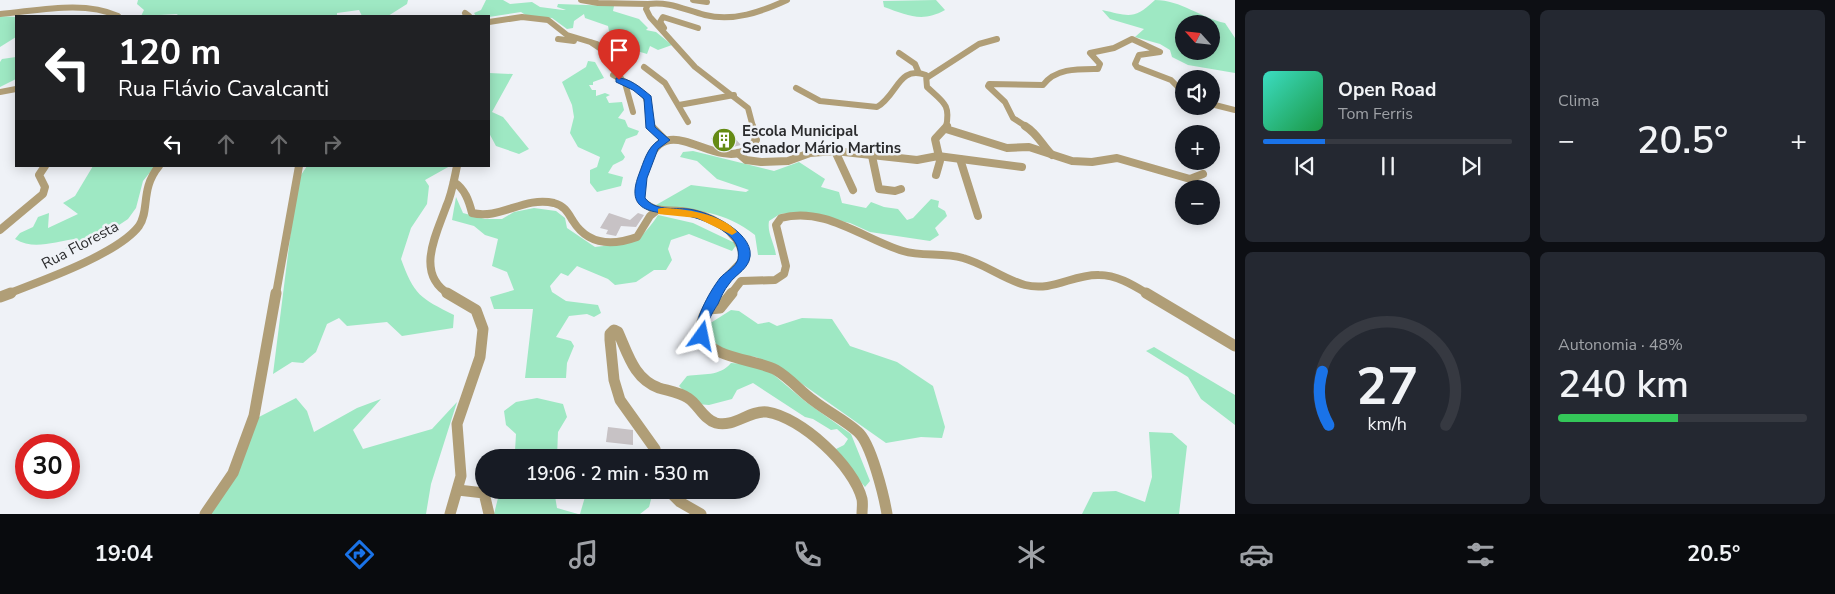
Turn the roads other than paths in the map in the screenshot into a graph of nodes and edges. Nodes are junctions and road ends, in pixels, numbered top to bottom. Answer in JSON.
{"nodes":[{"id":1,"x":581,"y":0,"type":"edge"},
{"id":2,"x":666,"y":0,"type":"edge"},
{"id":3,"x":687,"y":0,"type":"edge"},
{"id":4,"x":693,"y":0,"type":"edge"},
{"id":5,"x":705,"y":0,"type":"edge"},
{"id":6,"x":787,"y":0,"type":"edge"},
{"id":7,"x":652,"y":2,"type":"edge"},
{"id":8,"x":698,"y":8,"type":"junction"},
{"id":9,"x":712,"y":10,"type":"dead end"},
{"id":10,"x":0,"y":14,"type":"edge"},
{"id":11,"x":116,"y":15,"type":"edge"},
{"id":12,"x":490,"y":22,"type":"edge"},
{"id":13,"x":698,"y":28,"type":"dead end"},
{"id":14,"x":665,"y":33,"type":"junction"},
{"id":15,"x":558,"y":39,"type":"dead end"},
{"id":16,"x":997,"y":39,"type":"dead end"},
{"id":17,"x":597,"y":44,"type":"junction"},
{"id":18,"x":898,"y":53,"type":"dead end"},
{"id":19,"x":644,"y":67,"type":"dead end"},
{"id":20,"x":918,"y":71,"type":"junction"},
{"id":21,"x":613,"y":75,"type":"dead end"},
{"id":22,"x":928,"y":77,"type":"junction"},
{"id":23,"x":624,"y":83,"type":"junction"},
{"id":24,"x":1175,"y":84,"type":"edge"},
{"id":25,"x":796,"y":88,"type":"dead end"},
{"id":26,"x":15,"y":89,"type":"edge"},
{"id":27,"x":0,"y":92,"type":"edge"},
{"id":28,"x":734,"y":95,"type":"junction"},
{"id":29,"x":679,"y":105,"type":"junction"},
{"id":30,"x":1220,"y":106,"type":"edge"},
{"id":31,"x":1235,"y":110,"type":"edge"},
{"id":32,"x":633,"y":112,"type":"dead end"},
{"id":33,"x":688,"y":122,"type":"dead end"},
{"id":34,"x":946,"y":129,"type":"junction"},
{"id":35,"x":665,"y":140,"type":"junction"},
{"id":36,"x":835,"y":151,"type":"junction"},
{"id":37,"x":738,"y":153,"type":"junction"},
{"id":38,"x":1052,"y":155,"type":"junction"},
{"id":39,"x":872,"y":156,"type":"junction"},
{"id":40,"x":938,"y":156,"type":"junction"},
{"id":41,"x":960,"y":159,"type":"junction"},
{"id":42,"x":44,"y":167,"type":"edge"},
{"id":43,"x":158,"y":167,"type":"edge"},
{"id":44,"x":299,"y":167,"type":"edge"},
{"id":45,"x":457,"y":167,"type":"edge"},
{"id":46,"x":1022,"y":167,"type":"dead end"},
{"id":47,"x":1203,"y":174,"type":"dead end"},
{"id":48,"x":936,"y":175,"type":"dead end"},
{"id":49,"x":454,"y":182,"type":"junction"},
{"id":50,"x":901,"y":189,"type":"dead end"},
{"id":51,"x":853,"y":190,"type":"dead end"},
{"id":52,"x":656,"y":210,"type":"junction"},
{"id":53,"x":978,"y":216,"type":"dead end"},
{"id":54,"x":0,"y":229,"type":"edge"},
{"id":55,"x":0,"y":297,"type":"edge"},
{"id":56,"x":709,"y":309,"type":"junction"},
{"id":57,"x":1235,"y":346,"type":"edge"},
{"id":58,"x":653,"y":449,"type":"edge"},
{"id":59,"x":458,"y":490,"type":"junction"},
{"id":60,"x":677,"y":499,"type":"edge"},
{"id":61,"x":205,"y":514,"type":"edge"},
{"id":62,"x":450,"y":514,"type":"edge"},
{"id":63,"x":489,"y":514,"type":"edge"},
{"id":64,"x":701,"y":514,"type":"edge"},
{"id":65,"x":862,"y":514,"type":"edge"},
{"id":66,"x":887,"y":514,"type":"edge"}],
"edges":[{"from":1,"to":7,"type":"street"},
{"from":2,"to":8,"type":"street"},
{"from":3,"to":8,"type":"street"},
{"from":4,"to":5,"type":"street"},
{"from":6,"to":7,"type":"street"},
{"from":7,"to":14,"type":"street"},
{"from":8,"to":9,"type":"street"},
{"from":10,"to":11,"type":"street"},
{"from":12,"to":17,"type":"street"},
{"from":13,"to":14,"type":"street"},
{"from":14,"to":28,"type":"street"},
{"from":15,"to":17,"type":"street"},
{"from":16,"to":22,"type":"street"},
{"from":17,"to":23,"type":"street"},
{"from":18,"to":20,"type":"street"},
{"from":19,"to":29,"type":"street"},
{"from":20,"to":22,"type":"street"},
{"from":20,"to":25,"type":"street"},
{"from":21,"to":23,"type":"street"},
{"from":22,"to":34,"type":"street"},
{"from":23,"to":32,"type":"street"},
{"from":23,"to":35,"type":"street"},
{"from":24,"to":38,"type":"street"},
{"from":26,"to":27,"type":"street"},
{"from":28,"to":29,"type":"street"},
{"from":28,"to":37,"type":"street"},
{"from":29,"to":33,"type":"street"},
{"from":30,"to":31,"type":"street"},
{"from":34,"to":38,"type":"street"},
{"from":34,"to":40,"type":"street"},
{"from":35,"to":37,"type":"street"},
{"from":35,"to":52,"type":"street"},
{"from":36,"to":37,"type":"street"},
{"from":36,"to":39,"type":"street"},
{"from":36,"to":51,"type":"street"},
{"from":38,"to":47,"type":"street"},
{"from":39,"to":40,"type":"street"},
{"from":39,"to":50,"type":"street"},
{"from":40,"to":41,"type":"street"},
{"from":40,"to":48,"type":"street"},
{"from":41,"to":46,"type":"street"},
{"from":41,"to":53,"type":"street"},
{"from":42,"to":54,"type":"street"},
{"from":43,"to":55,"type":"street","name":"Rua Floresta"},
{"from":44,"to":61,"type":"street"},
{"from":45,"to":49,"type":"street"},
{"from":49,"to":52,"type":"street"},
{"from":49,"to":59,"type":"street"},
{"from":52,"to":56,"type":"street"},
{"from":56,"to":57,"type":"street"},
{"from":56,"to":66,"type":"street"},
{"from":58,"to":65,"type":"street"},
{"from":59,"to":62,"type":"street"},
{"from":59,"to":63,"type":"street"},
{"from":60,"to":64,"type":"street"}]}
